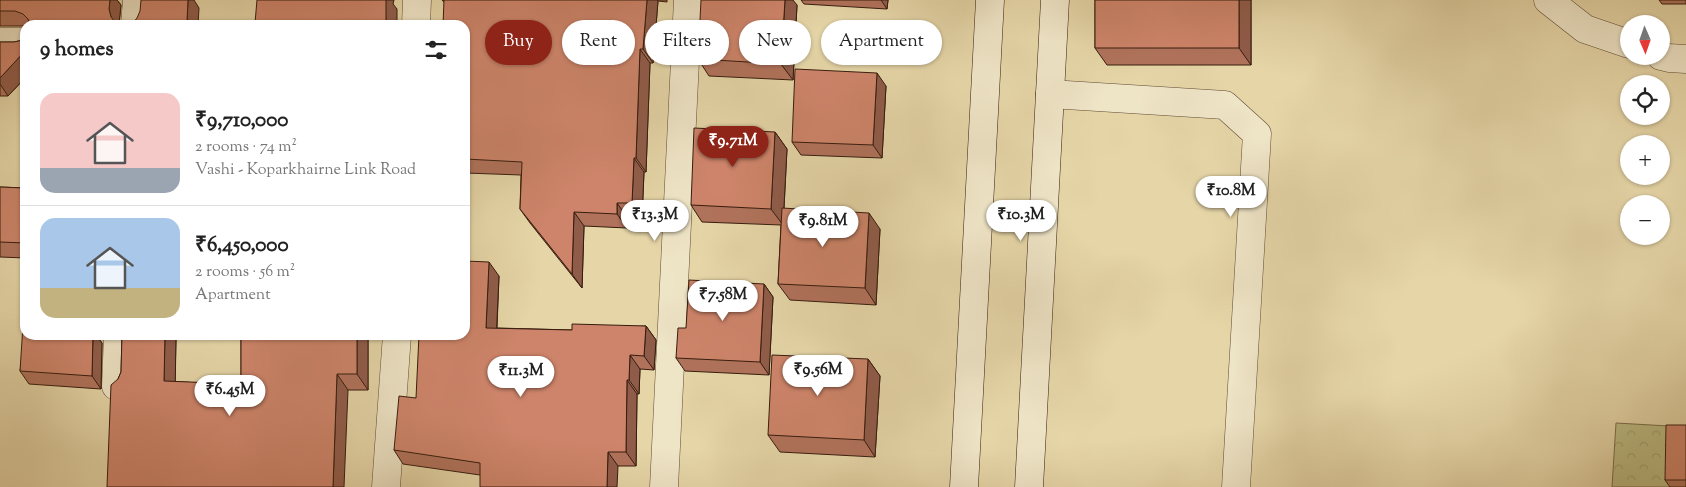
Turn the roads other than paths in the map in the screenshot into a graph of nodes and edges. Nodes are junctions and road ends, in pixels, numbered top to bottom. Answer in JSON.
{"nodes":[{"id":1,"x":137,"y":0,"type":"edge"},
{"id":2,"x":418,"y":0,"type":"edge"},
{"id":3,"x":688,"y":0,"type":"edge"},
{"id":4,"x":990,"y":0,"type":"edge"},
{"id":5,"x":1055,"y":0,"type":"edge"},
{"id":6,"x":1548,"y":0,"type":"edge"},
{"id":7,"x":136,"y":20,"type":"edge"},
{"id":8,"x":416,"y":20,"type":"edge"},
{"id":9,"x":1620,"y":41,"type":"edge"},
{"id":10,"x":0,"y":42,"type":"edge"},
{"id":11,"x":20,"y":42,"type":"edge"},
{"id":12,"x":1670,"y":58,"type":"edge"},
{"id":13,"x":1686,"y":59,"type":"edge"},
{"id":14,"x":1050,"y":94,"type":"junction"},
{"id":15,"x":118,"y":340,"type":"edge"},
{"id":16,"x":397,"y":340,"type":"edge"},
{"id":17,"x":116,"y":386,"type":"edge"},
{"id":18,"x":386,"y":487,"type":"edge"},
{"id":19,"x":664,"y":487,"type":"edge"},
{"id":20,"x":964,"y":487,"type":"edge"},
{"id":21,"x":1029,"y":487,"type":"edge"},
{"id":22,"x":1236,"y":487,"type":"edge"}],
"edges":[{"from":1,"to":7,"type":"street"},
{"from":2,"to":8,"type":"street"},
{"from":3,"to":19,"type":"street"},
{"from":4,"to":20,"type":"street"},
{"from":5,"to":14,"type":"street"},
{"from":6,"to":9,"type":"street"},
{"from":10,"to":11,"type":"street"},
{"from":12,"to":13,"type":"street"},
{"from":14,"to":21,"type":"street"},
{"from":14,"to":22,"type":"street"},
{"from":15,"to":17,"type":"street"},
{"from":16,"to":18,"type":"street"}]}
